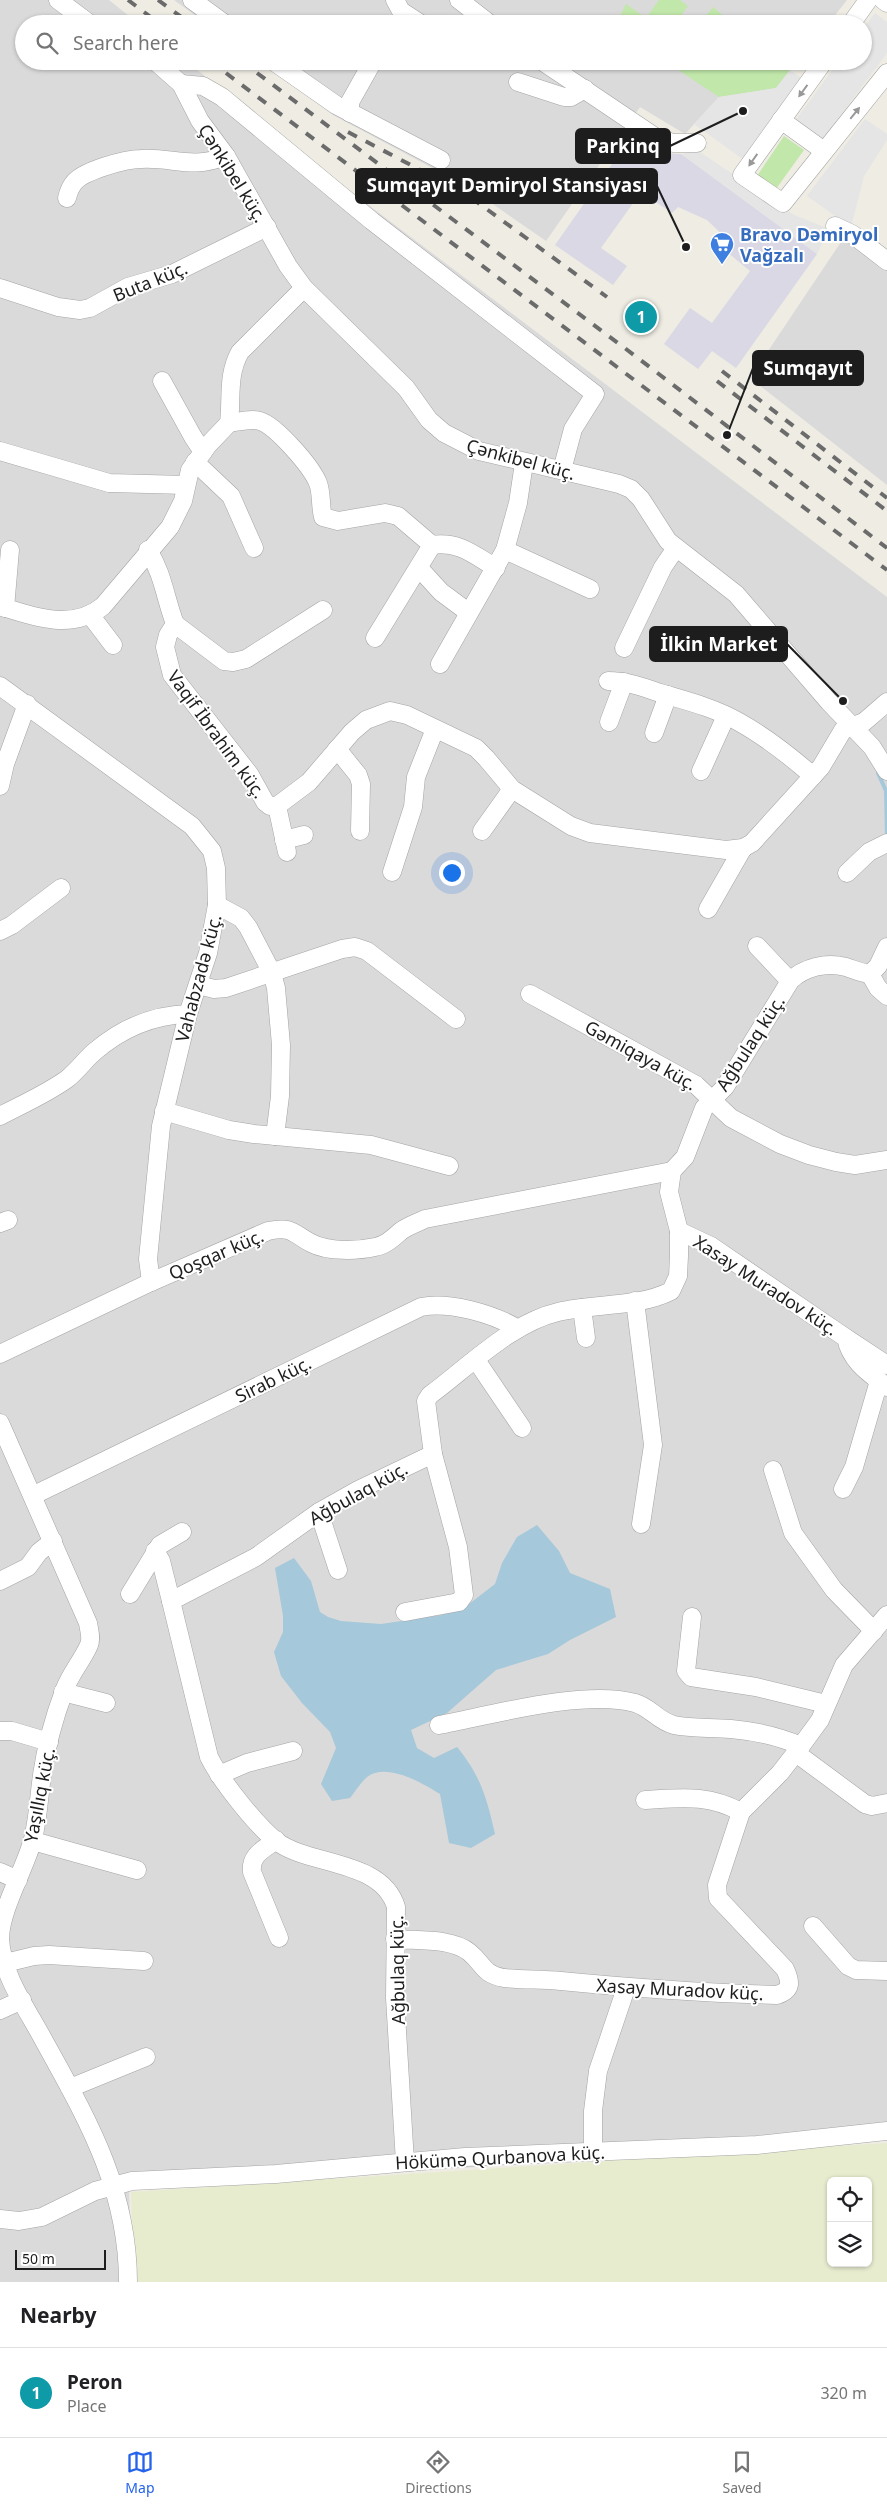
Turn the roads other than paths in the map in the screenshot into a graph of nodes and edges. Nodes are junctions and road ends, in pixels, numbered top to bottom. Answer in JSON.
{"nodes":[{"id":1,"x":58,"y":0,"type":"edge"},
{"id":2,"x":192,"y":0,"type":"edge"},
{"id":3,"x":459,"y":0,"type":"edge"},
{"id":4,"x":868,"y":0,"type":"edge"},
{"id":5,"x":883,"y":0,"type":"edge"},
{"id":6,"x":887,"y":3,"type":"edge"},
{"id":7,"x":78,"y":15,"type":"edge"},
{"id":8,"x":213,"y":15,"type":"edge"},
{"id":9,"x":478,"y":15,"type":"edge"},
{"id":10,"x":857,"y":15,"type":"edge"},
{"id":11,"x":165,"y":70,"type":"edge"},
{"id":12,"x":284,"y":70,"type":"edge"},
{"id":13,"x":368,"y":70,"type":"edge"},
{"id":14,"x":556,"y":70,"type":"edge"},
{"id":15,"x":817,"y":70,"type":"edge"},
{"id":16,"x":887,"y":73,"type":"edge"},
{"id":17,"x":518,"y":82,"type":"dead end"},
{"id":18,"x":181,"y":84,"type":"junction"},
{"id":19,"x":586,"y":89,"type":"junction"},
{"id":20,"x":350,"y":113,"type":"junction"},
{"id":21,"x":781,"y":120,"type":"junction"},
{"id":22,"x":697,"y":143,"type":"dead end"},
{"id":23,"x":824,"y":151,"type":"junction"},
{"id":24,"x":226,"y":156,"type":"junction"},
{"id":25,"x":441,"y":160,"type":"dead end"},
{"id":26,"x":66,"y":198,"type":"dead end"},
{"id":27,"x":835,"y":226,"type":"dead end"},
{"id":28,"x":267,"y":227,"type":"junction"},
{"id":29,"x":887,"y":261,"type":"edge"},
{"id":30,"x":0,"y":288,"type":"edge"},
{"id":31,"x":304,"y":288,"type":"junction"},
{"id":32,"x":162,"y":381,"type":"dead end"},
{"id":33,"x":229,"y":423,"type":"junction"},
{"id":34,"x":0,"y":451,"type":"edge"},
{"id":35,"x":199,"y":457,"type":"junction"},
{"id":36,"x":524,"y":462,"type":"junction"},
{"id":37,"x":562,"y":470,"type":"junction"},
{"id":38,"x":186,"y":485,"type":"junction"},
{"id":39,"x":432,"y":545,"type":"junction"},
{"id":40,"x":254,"y":548,"type":"dead end"},
{"id":41,"x":676,"y":548,"type":"junction"},
{"id":42,"x":10,"y":550,"type":"dead end"},
{"id":43,"x":148,"y":550,"type":"junction"},
{"id":44,"x":505,"y":550,"type":"junction"},
{"id":45,"x":496,"y":568,"type":"junction"},
{"id":46,"x":420,"y":569,"type":"junction"},
{"id":47,"x":590,"y":589,"type":"dead end"},
{"id":48,"x":3,"y":607,"type":"edge"},
{"id":49,"x":323,"y":610,"type":"dead end"},
{"id":50,"x":468,"y":612,"type":"junction"},
{"id":51,"x":91,"y":616,"type":"junction"},
{"id":52,"x":175,"y":624,"type":"junction"},
{"id":53,"x":375,"y":638,"type":"dead end"},
{"id":54,"x":113,"y":645,"type":"dead end"},
{"id":55,"x":624,"y":648,"type":"dead end"},
{"id":56,"x":440,"y":664,"type":"dead end"},
{"id":57,"x":0,"y":686,"type":"edge"},
{"id":58,"x":668,"y":695,"type":"junction"},
{"id":59,"x":887,"y":702,"type":"edge"},
{"id":60,"x":27,"y":704,"type":"junction"},
{"id":61,"x":726,"y":716,"type":"junction"},
{"id":62,"x":609,"y":722,"type":"dead end"},
{"id":63,"x":855,"y":727,"type":"junction"},
{"id":64,"x":435,"y":729,"type":"junction"},
{"id":65,"x":654,"y":733,"type":"dead end"},
{"id":66,"x":337,"y":749,"type":"junction"},
{"id":67,"x":701,"y":771,"type":"dead end"},
{"id":68,"x":887,"y":771,"type":"edge"},
{"id":69,"x":813,"y":776,"type":"junction"},
{"id":70,"x":0,"y":786,"type":"edge"},
{"id":71,"x":512,"y":789,"type":"junction"},
{"id":72,"x":278,"y":806,"type":"junction"},
{"id":73,"x":482,"y":830,"type":"dead end"},
{"id":74,"x":360,"y":831,"type":"dead end"},
{"id":75,"x":304,"y":835,"type":"dead end"},
{"id":76,"x":887,"y":843,"type":"edge"},
{"id":77,"x":743,"y":848,"type":"junction"},
{"id":78,"x":392,"y":872,"type":"dead end"},
{"id":79,"x":847,"y":874,"type":"dead end"},
{"id":80,"x":61,"y":888,"type":"dead end"},
{"id":81,"x":217,"y":905,"type":"junction"},
{"id":82,"x":708,"y":909,"type":"dead end"},
{"id":83,"x":0,"y":931,"type":"edge"},
{"id":84,"x":757,"y":946,"type":"dead end"},
{"id":85,"x":887,"y":947,"type":"edge"},
{"id":86,"x":272,"y":974,"type":"junction"},
{"id":87,"x":870,"y":974,"type":"junction"},
{"id":88,"x":790,"y":981,"type":"junction"},
{"id":89,"x":199,"y":985,"type":"junction"},
{"id":90,"x":530,"y":994,"type":"dead end"},
{"id":91,"x":887,"y":996,"type":"edge"},
{"id":92,"x":188,"y":1014,"type":"junction"},
{"id":93,"x":456,"y":1019,"type":"dead end"},
{"id":94,"x":712,"y":1100,"type":"junction"},
{"id":95,"x":164,"y":1111,"type":"junction"},
{"id":96,"x":0,"y":1116,"type":"edge"},
{"id":97,"x":275,"y":1136,"type":"junction"},
{"id":98,"x":887,"y":1160,"type":"edge"},
{"id":99,"x":449,"y":1166,"type":"dead end"},
{"id":100,"x":672,"y":1171,"type":"junction"},
{"id":101,"x":679,"y":1231,"type":"junction"},
{"id":102,"x":152,"y":1282,"type":"junction"},
{"id":103,"x":636,"y":1301,"type":"junction"},
{"id":104,"x":582,"y":1308,"type":"junction"},
{"id":105,"x":518,"y":1329,"type":"junction"},
{"id":106,"x":586,"y":1338,"type":"dead end"},
{"id":107,"x":846,"y":1338,"type":"junction"},
{"id":108,"x":0,"y":1354,"type":"edge"},
{"id":109,"x":476,"y":1360,"type":"junction"},
{"id":110,"x":887,"y":1365,"type":"edge"},
{"id":111,"x":883,"y":1384,"type":"edge"},
{"id":112,"x":0,"y":1423,"type":"edge"},
{"id":113,"x":522,"y":1428,"type":"dead end"},
{"id":114,"x":433,"y":1454,"type":"junction"},
{"id":115,"x":773,"y":1470,"type":"dead end"},
{"id":116,"x":843,"y":1489,"type":"dead end"},
{"id":117,"x":34,"y":1495,"type":"junction"},
{"id":118,"x":319,"y":1512,"type":"junction"},
{"id":119,"x":641,"y":1524,"type":"dead end"},
{"id":120,"x":182,"y":1532,"type":"dead end"},
{"id":121,"x":53,"y":1542,"type":"junction"},
{"id":122,"x":155,"y":1551,"type":"junction"},
{"id":123,"x":338,"y":1570,"type":"dead end"},
{"id":124,"x":0,"y":1581,"type":"edge"},
{"id":125,"x":130,"y":1594,"type":"dead end"},
{"id":126,"x":171,"y":1601,"type":"junction"},
{"id":127,"x":405,"y":1612,"type":"dead end"},
{"id":128,"x":887,"y":1615,"type":"edge"},
{"id":129,"x":692,"y":1617,"type":"dead end"},
{"id":130,"x":874,"y":1630,"type":"junction"},
{"id":131,"x":63,"y":1692,"type":"junction"},
{"id":132,"x":106,"y":1703,"type":"dead end"},
{"id":133,"x":826,"y":1704,"type":"junction"},
{"id":134,"x":439,"y":1725,"type":"dead end"},
{"id":135,"x":0,"y":1731,"type":"edge"},
{"id":136,"x":49,"y":1742,"type":"junction"},
{"id":137,"x":798,"y":1749,"type":"junction"},
{"id":138,"x":293,"y":1751,"type":"dead end"},
{"id":139,"x":219,"y":1775,"type":"junction"},
{"id":140,"x":645,"y":1800,"type":"dead end"},
{"id":141,"x":887,"y":1803,"type":"edge"},
{"id":142,"x":741,"y":1812,"type":"junction"},
{"id":143,"x":276,"y":1840,"type":"junction"},
{"id":144,"x":33,"y":1841,"type":"junction"},
{"id":145,"x":137,"y":1870,"type":"dead end"},
{"id":146,"x":0,"y":1872,"type":"edge"},
{"id":147,"x":18,"y":1880,"type":"junction"},
{"id":148,"x":813,"y":1926,"type":"dead end"},
{"id":149,"x":279,"y":1938,"type":"dead end"},
{"id":150,"x":395,"y":1939,"type":"junction"},
{"id":151,"x":144,"y":1961,"type":"dead end"},
{"id":152,"x":5,"y":1963,"type":"junction"},
{"id":153,"x":887,"y":1971,"type":"edge"},
{"id":154,"x":626,"y":1988,"type":"junction"},
{"id":155,"x":22,"y":2000,"type":"junction"},
{"id":156,"x":0,"y":2010,"type":"edge"},
{"id":157,"x":146,"y":2057,"type":"dead end"},
{"id":158,"x":70,"y":2088,"type":"junction"},
{"id":159,"x":887,"y":2131,"type":"edge"},
{"id":160,"x":593,"y":2150,"type":"junction"},
{"id":161,"x":404,"y":2162,"type":"junction"},
{"id":162,"x":114,"y":2185,"type":"junction"},
{"id":163,"x":0,"y":2218,"type":"edge"},
{"id":164,"x":128,"y":2282,"type":"edge"}],
"edges":[{"from":1,"to":7,"type":"street"},
{"from":2,"to":8,"type":"street"},
{"from":3,"to":9,"type":"street"},
{"from":4,"to":10,"type":"street"},
{"from":5,"to":6,"type":"street"},
{"from":11,"to":18,"type":"street","name":"Çənkibel küç."},
{"from":12,"to":20,"type":"street"},
{"from":13,"to":20,"type":"street"},
{"from":14,"to":19,"type":"street"},
{"from":15,"to":21,"type":"street","one_way":true},
{"from":23,"to":16,"type":"street","one_way":true},
{"from":17,"to":19,"type":"street"},
{"from":18,"to":24,"type":"street","name":"Çənkibel küç."},
{"from":18,"to":37,"type":"street"},
{"from":19,"to":22,"type":"street"},
{"from":20,"to":25,"type":"street"},
{"from":21,"to":23,"type":"street"},
{"from":21,"to":23,"type":"street","one_way":true},
{"from":24,"to":26,"type":"street"},
{"from":24,"to":28,"type":"street","name":"Çənkibel küç."},
{"from":27,"to":29,"type":"street"},
{"from":28,"to":30,"type":"street","name":"Buta küç."},
{"from":28,"to":31,"type":"street","name":"Çənkibel küç."},
{"from":31,"to":33,"type":"street"},
{"from":31,"to":36,"type":"street","name":"Çənkibel küç."},
{"from":32,"to":35,"type":"street"},
{"from":33,"to":35,"type":"street"},
{"from":33,"to":39,"type":"street"},
{"from":34,"to":38,"type":"street"},
{"from":35,"to":38,"type":"street"},
{"from":35,"to":40,"type":"street"},
{"from":36,"to":37,"type":"street","name":"Çənkibel küç."},
{"from":36,"to":44,"type":"street"},
{"from":37,"to":41,"type":"street","name":"Çənkibel küç."},
{"from":38,"to":43,"type":"street"},
{"from":39,"to":45,"type":"street"},
{"from":39,"to":46,"type":"street"},
{"from":41,"to":55,"type":"street"},
{"from":41,"to":63,"type":"street","name":"Çənkibel küç."},
{"from":42,"to":48,"type":"street"},
{"from":43,"to":51,"type":"street"},
{"from":43,"to":52,"type":"street"},
{"from":44,"to":45,"type":"street"},
{"from":44,"to":47,"type":"street"},
{"from":45,"to":50,"type":"street"},
{"from":46,"to":50,"type":"street"},
{"from":46,"to":53,"type":"street"},
{"from":48,"to":51,"type":"street"},
{"from":49,"to":52,"type":"street"},
{"from":50,"to":56,"type":"street"},
{"from":51,"to":54,"type":"street"},
{"from":52,"to":72,"type":"street","name":"Vaqif İbrahim küç."},
{"from":57,"to":60,"type":"street","name":"Vahabzadə küç."},
{"from":58,"to":61,"type":"street"},
{"from":58,"to":62,"type":"street"},
{"from":58,"to":65,"type":"street"},
{"from":59,"to":63,"type":"street"},
{"from":60,"to":70,"type":"street"},
{"from":60,"to":81,"type":"street","name":"Vahabzadə küç."},
{"from":61,"to":67,"type":"street"},
{"from":61,"to":69,"type":"street"},
{"from":63,"to":68,"type":"street","name":"Çənkibel küç."},
{"from":63,"to":69,"type":"street"},
{"from":64,"to":66,"type":"street","name":"Vaqif İbrahim küç."},
{"from":64,"to":71,"type":"street","name":"Vaqif İbrahim küç."},
{"from":64,"to":78,"type":"street"},
{"from":66,"to":72,"type":"street","name":"Vaqif İbrahim küç."},
{"from":66,"to":74,"type":"street"},
{"from":69,"to":77,"type":"street"},
{"from":71,"to":73,"type":"street"},
{"from":71,"to":77,"type":"street","name":"Vaqif İbrahim küç."},
{"from":72,"to":75,"type":"street"},
{"from":76,"to":79,"type":"street"},
{"from":77,"to":82,"type":"street"},
{"from":80,"to":83,"type":"street"},
{"from":81,"to":86,"type":"street"},
{"from":81,"to":89,"type":"street","name":"Vahabzadə küç."},
{"from":84,"to":88,"type":"street"},
{"from":85,"to":87,"type":"street"},
{"from":86,"to":89,"type":"street"},
{"from":86,"to":93,"type":"street"},
{"from":86,"to":97,"type":"street"},
{"from":87,"to":88,"type":"street","name":"Ağbulaq küç."},
{"from":87,"to":91,"type":"street"},
{"from":88,"to":94,"type":"street","name":"Ağbulaq küç."},
{"from":89,"to":92,"type":"street","name":"Vahabzadə küç."},
{"from":90,"to":94,"type":"street","name":"Gəmiqaya küç."},
{"from":92,"to":95,"type":"street","name":"Vahabzadə küç."},
{"from":92,"to":96,"type":"street"},
{"from":94,"to":98,"type":"street","name":"Gəmiqaya küç."},
{"from":94,"to":100,"type":"street","name":"Ağbulaq küç."},
{"from":95,"to":97,"type":"street"},
{"from":95,"to":102,"type":"street","name":"Vahabzadə küç."},
{"from":97,"to":99,"type":"street"},
{"from":100,"to":101,"type":"street"},
{"from":100,"to":102,"type":"street","name":"Qoşqar küç."},
{"from":101,"to":103,"type":"street"},
{"from":101,"to":107,"type":"street","name":"Xasay Muradov küç."},
{"from":102,"to":108,"type":"street","name":"Qoşqar küç."},
{"from":103,"to":104,"type":"street"},
{"from":103,"to":119,"type":"street"},
{"from":104,"to":105,"type":"street"},
{"from":104,"to":106,"type":"street"},
{"from":105,"to":109,"type":"street"},
{"from":105,"to":117,"type":"street","name":"Sirab küç."},
{"from":107,"to":110,"type":"street"},
{"from":107,"to":111,"type":"street","name":"Xasay Muradov küç."},
{"from":109,"to":113,"type":"street"},
{"from":109,"to":114,"type":"street"},
{"from":111,"to":116,"type":"street"},
{"from":112,"to":117,"type":"street","name":"Yaşıllıq küç."},
{"from":114,"to":118,"type":"street","name":"Ağbulaq küç."},
{"from":114,"to":127,"type":"street"},
{"from":115,"to":130,"type":"street"},
{"from":117,"to":121,"type":"street","name":"Yaşıllıq küç."},
{"from":118,"to":123,"type":"street"},
{"from":118,"to":126,"type":"street","name":"Ağbulaq küç."},
{"from":120,"to":122,"type":"street"},
{"from":121,"to":124,"type":"street"},
{"from":121,"to":131,"type":"street","name":"Yaşıllıq küç."},
{"from":122,"to":125,"type":"street"},
{"from":122,"to":126,"type":"street"},
{"from":126,"to":139,"type":"street","name":"Ağbulaq küç."},
{"from":128,"to":130,"type":"street","name":"Xasay Muradov küç."},
{"from":129,"to":133,"type":"street"},
{"from":130,"to":133,"type":"street","name":"Xasay Muradov küç."},
{"from":131,"to":132,"type":"street"},
{"from":131,"to":136,"type":"street","name":"Yaşıllıq küç."},
{"from":133,"to":137,"type":"street","name":"Xasay Muradov küç."},
{"from":134,"to":137,"type":"street"},
{"from":135,"to":136,"type":"street"},
{"from":136,"to":144,"type":"street","name":"Yaşıllıq küç."},
{"from":137,"to":141,"type":"street"},
{"from":137,"to":142,"type":"street","name":"Xasay Muradov küç."},
{"from":138,"to":139,"type":"street"},
{"from":139,"to":143,"type":"street","name":"Ağbulaq küç."},
{"from":140,"to":142,"type":"street"},
{"from":142,"to":154,"type":"street","name":"Xasay Muradov küç."},
{"from":143,"to":149,"type":"street"},
{"from":143,"to":150,"type":"street","name":"Ağbulaq küç."},
{"from":144,"to":145,"type":"street"},
{"from":144,"to":147,"type":"street","name":"Yaşıllıq küç."},
{"from":146,"to":147,"type":"street"},
{"from":147,"to":152,"type":"street","name":"Yaşıllıq küç."},
{"from":148,"to":153,"type":"street"},
{"from":150,"to":154,"type":"street","name":"Xasay Muradov küç."},
{"from":150,"to":161,"type":"street","name":"Ağbulaq küç."},
{"from":151,"to":152,"type":"street"},
{"from":152,"to":155,"type":"street","name":"Yaşıllıq küç."},
{"from":154,"to":160,"type":"street"},
{"from":155,"to":156,"type":"street"},
{"from":155,"to":158,"type":"street","name":"Yaşıllıq küç."},
{"from":157,"to":158,"type":"street"},
{"from":158,"to":162,"type":"street","name":"Yaşıllıq küç."},
{"from":159,"to":160,"type":"street","name":"Hökümə Qurbanova küç."},
{"from":160,"to":161,"type":"street","name":"Hökümə Qurbanova küç."},
{"from":161,"to":162,"type":"street","name":"Hökümə Qurbanova küç."},
{"from":162,"to":163,"type":"street","name":"Hökümə Qurbanova küç."},
{"from":162,"to":164,"type":"street","name":"Yaşıllıq küç."}]}
